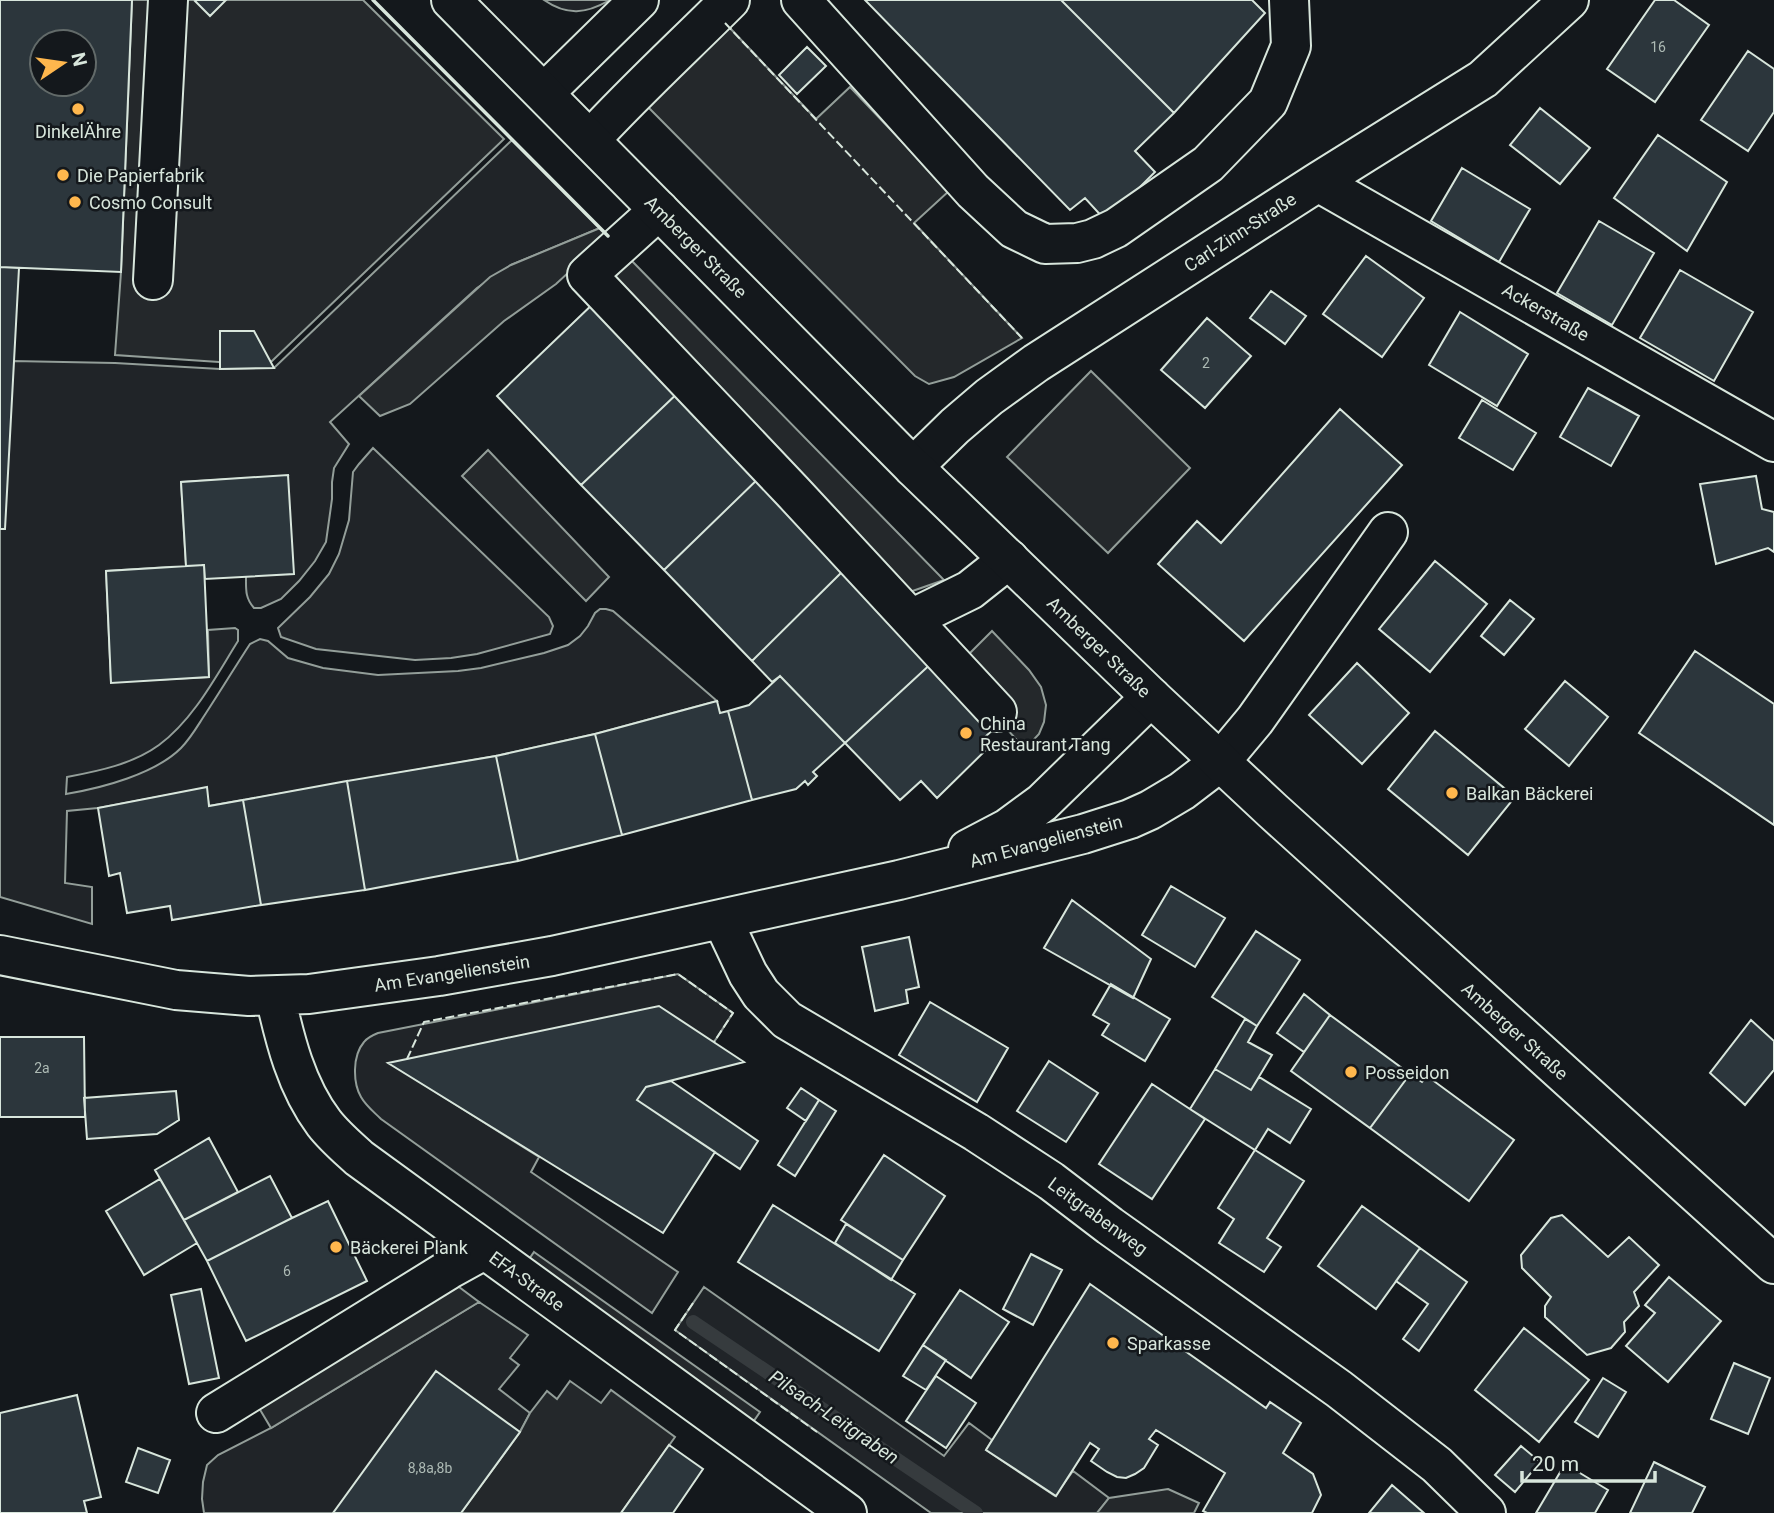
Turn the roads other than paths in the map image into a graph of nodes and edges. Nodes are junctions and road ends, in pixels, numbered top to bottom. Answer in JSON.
{"nodes":[{"id":1,"x":168,"y":0,"type":"edge"},
{"id":2,"x":451,"y":0,"type":"edge"},
{"id":3,"x":639,"y":0,"type":"edge"},
{"id":4,"x":730,"y":0,"type":"edge"},
{"id":5,"x":801,"y":0,"type":"edge"},
{"id":6,"x":1289,"y":0,"type":"edge"},
{"id":7,"x":1569,"y":0,"type":"edge"},
{"id":8,"x":544,"y":93,"type":"junction"},
{"id":9,"x":590,"y":140,"type":"junction"},
{"id":10,"x":1318,"y":182,"type":"junction"},
{"id":11,"x":659,"y":210,"type":"junction"},
{"id":12,"x":153,"y":279,"type":"dead end"},
{"id":13,"x":1774,"y":442,"type":"edge"},
{"id":14,"x":913,"y":467,"type":"junction"},
{"id":15,"x":1388,"y":532,"type":"dead end"},
{"id":16,"x":1009,"y":559,"type":"junction"},
{"id":17,"x":911,"y":619,"type":"junction"},
{"id":18,"x":1151,"y":697,"type":"junction"},
{"id":19,"x":997,"y":712,"type":"dead end"},
{"id":20,"x":1220,"y":762,"type":"junction"},
{"id":21,"x":899,"y":880,"type":"junction"},
{"id":22,"x":722,"y":919,"type":"junction"},
{"id":23,"x":0,"y":955,"type":"edge"},
{"id":24,"x":275,"y":996,"type":"junction"},
{"id":25,"x":484,"y":1250,"type":"junction"},
{"id":26,"x":1774,"y":1264,"type":"edge"},
{"id":27,"x":216,"y":1413,"type":"dead end"},
{"id":28,"x":848,"y":1513,"type":"edge"},
{"id":29,"x":1486,"y":1513,"type":"edge"}],
"edges":[{"from":1,"to":12,"type":"street"},
{"from":2,"to":8,"type":"street","name":"Amberger Straße"},
{"from":3,"to":8,"type":"street"},
{"from":4,"to":9,"type":"street"},
{"from":5,"to":6,"type":"street"},
{"from":7,"to":10,"type":"street","name":"Carl-Zinn-Straße"},
{"from":8,"to":9,"type":"street","name":"Amberger Straße"},
{"from":9,"to":11,"type":"street","name":"Amberger Straße"},
{"from":10,"to":13,"type":"street","name":"Ackerstraße"},
{"from":10,"to":14,"type":"street","name":"Carl-Zinn-Straße"},
{"from":11,"to":14,"type":"street","name":"Amberger Straße"},
{"from":11,"to":17,"type":"street"},
{"from":14,"to":16,"type":"street","name":"Amberger Straße"},
{"from":15,"to":20,"type":"street","name":"Am Evangelienstein"},
{"from":16,"to":17,"type":"street"},
{"from":16,"to":18,"type":"street","name":"Amberger Straße"},
{"from":17,"to":19,"type":"street"},
{"from":18,"to":20,"type":"street","name":"Amberger Straße"},
{"from":18,"to":21,"type":"street","name":"Am Evangelienstein"},
{"from":20,"to":21,"type":"street","name":"Am Evangelienstein"},
{"from":20,"to":26,"type":"street","name":"Amberger Straße"},
{"from":21,"to":22,"type":"street","name":"Am Evangelienstein"},
{"from":22,"to":24,"type":"street","name":"Am Evangelienstein"},
{"from":22,"to":29,"type":"street","name":"Leitgrabenweg"},
{"from":23,"to":24,"type":"street","name":"Am Evangelienstein"},
{"from":24,"to":25,"type":"street","name":"EFA-Straße"},
{"from":25,"to":27,"type":"street"},
{"from":25,"to":28,"type":"street","name":"EFA-Straße"}]}
